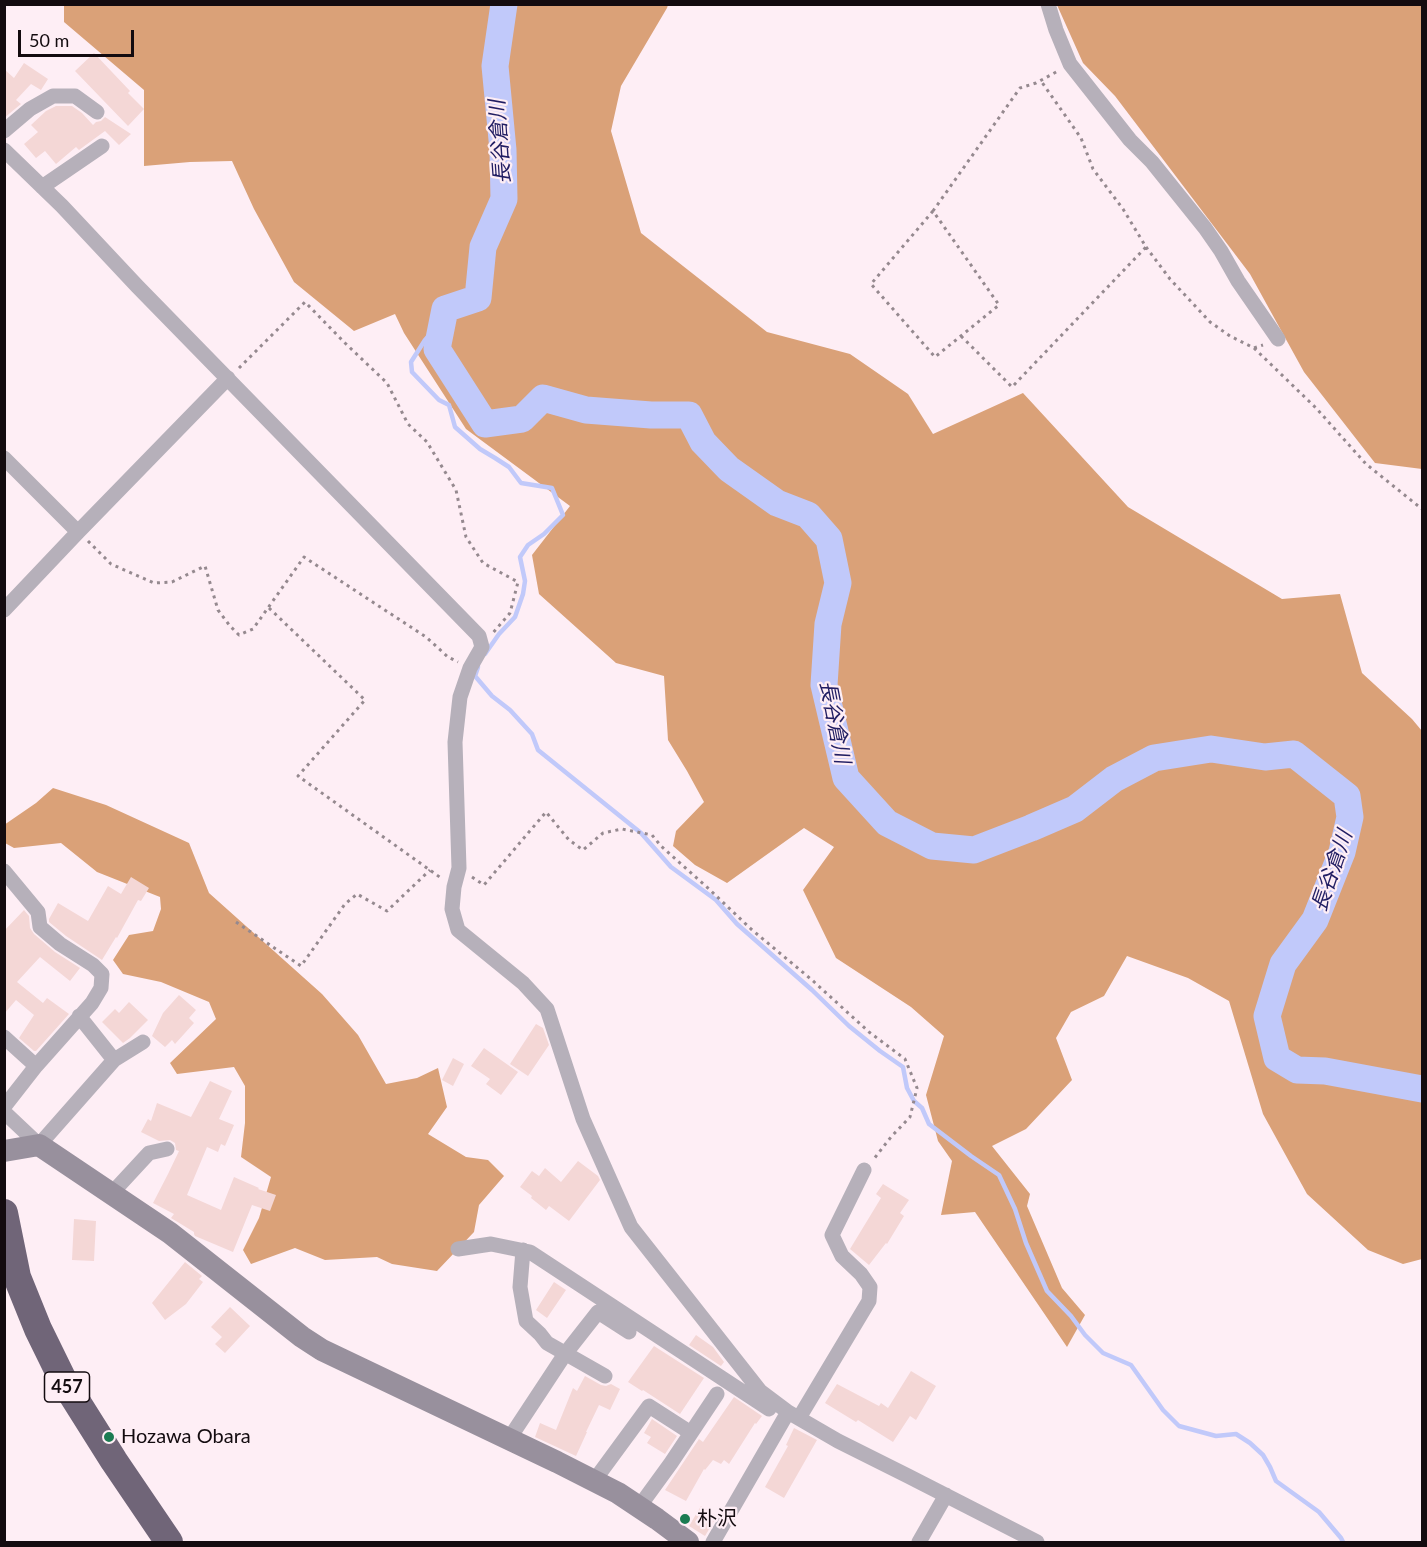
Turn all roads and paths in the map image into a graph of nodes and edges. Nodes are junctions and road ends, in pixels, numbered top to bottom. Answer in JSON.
{"nodes":[{"id":1,"x":1048,"y":4,"type":"edge"},
{"id":2,"x":1070,"y":64,"type":"junction"},
{"id":3,"x":1041,"y":81,"type":"junction"},
{"id":4,"x":97,"y":112,"type":"dead end"},
{"id":5,"x":4,"y":131,"type":"edge"},
{"id":6,"x":102,"y":146,"type":"dead end"},
{"id":7,"x":4,"y":150,"type":"edge"},
{"id":8,"x":42,"y":187,"type":"junction"},
{"id":9,"x":933,"y":211,"type":"junction"},
{"id":10,"x":1146,"y":247,"type":"junction"},
{"id":11,"x":961,"y":336,"type":"junction"},
{"id":12,"x":1278,"y":339,"type":"joint"},
{"id":13,"x":1254,"y":348,"type":"junction"},
{"id":14,"x":228,"y":378,"type":"junction"},
{"id":15,"x":4,"y":458,"type":"edge"},
{"id":16,"x":1422,"y":509,"type":"edge"},
{"id":17,"x":78,"y":532,"type":"junction"},
{"id":18,"x":269,"y":608,"type":"junction"},
{"id":19,"x":4,"y":610,"type":"edge"},
{"id":20,"x":482,"y":647,"type":"junction"},
{"id":21,"x":470,"y":668,"type":"junction"},
{"id":22,"x":459,"y":868,"type":"junction"},
{"id":23,"x":4,"y":870,"type":"edge"},
{"id":24,"x":430,"y":870,"type":"junction"},
{"id":25,"x":454,"y":887,"type":"junction"},
{"id":26,"x":236,"y":922,"type":"dead end"},
{"id":27,"x":79,"y":1016,"type":"junction"},
{"id":28,"x":4,"y":1037,"type":"edge"},
{"id":29,"x":143,"y":1042,"type":"dead end"},
{"id":30,"x":114,"y":1060,"type":"junction"},
{"id":31,"x":36,"y":1066,"type":"junction"},
{"id":32,"x":4,"y":1109,"type":"edge"},
{"id":33,"x":39,"y":1145,"type":"junction"},
{"id":34,"x":167,"y":1149,"type":"dead end"},
{"id":35,"x":4,"y":1151,"type":"edge"},
{"id":36,"x":864,"y":1170,"type":"joint"},
{"id":37,"x":112,"y":1193,"type":"junction"},
{"id":38,"x":4,"y":1213,"type":"edge"},
{"id":39,"x":458,"y":1249,"type":"dead end"},
{"id":40,"x":523,"y":1250,"type":"junction"},
{"id":41,"x":629,"y":1332,"type":"dead end"},
{"id":42,"x":565,"y":1354,"type":"junction"},
{"id":43,"x":605,"y":1376,"type":"dead end"},
{"id":44,"x":717,"y":1394,"type":"dead end"},
{"id":45,"x":790,"y":1416,"type":"junction"},
{"id":46,"x":691,"y":1432,"type":"junction"},
{"id":47,"x":509,"y":1439,"type":"junction"},
{"id":48,"x":594,"y":1481,"type":"junction"},
{"id":49,"x":946,"y":1495,"type":"junction"},
{"id":50,"x":639,"y":1507,"type":"junction"},
{"id":51,"x":169,"y":1542,"type":"edge"},
{"id":52,"x":688,"y":1542,"type":"edge"},
{"id":53,"x":713,"y":1542,"type":"edge"},
{"id":54,"x":919,"y":1542,"type":"edge"},
{"id":55,"x":1037,"y":1542,"type":"edge"}],
"edges":[{"from":1,"to":2,"type":"street"},
{"from":2,"to":3,"type":"path"},
{"from":2,"to":12,"type":"street"},
{"from":3,"to":9,"type":"path"},
{"from":3,"to":10,"type":"path"},
{"from":4,"to":5,"type":"street"},
{"from":6,"to":8,"type":"street"},
{"from":7,"to":8,"type":"street"},
{"from":8,"to":14,"type":"street"},
{"from":9,"to":11,"type":"path"},
{"from":9,"to":11,"type":"path"},
{"from":10,"to":11,"type":"path"},
{"from":10,"to":13,"type":"path"},
{"from":12,"to":13,"type":"path"},
{"from":13,"to":16,"type":"path"},
{"from":14,"to":17,"type":"street"},
{"from":14,"to":20,"type":"street"},
{"from":14,"to":20,"type":"path"},
{"from":15,"to":17,"type":"street"},
{"from":17,"to":18,"type":"path"},
{"from":17,"to":19,"type":"street"},
{"from":18,"to":21,"type":"path"},
{"from":18,"to":24,"type":"path"},
{"from":20,"to":21,"type":"street"},
{"from":21,"to":22,"type":"street"},
{"from":22,"to":25,"type":"street"},
{"from":22,"to":36,"type":"path"},
{"from":23,"to":27,"type":"street"},
{"from":24,"to":25,"type":"path"},
{"from":24,"to":26,"type":"path"},
{"from":25,"to":45,"type":"street"},
{"from":27,"to":30,"type":"street"},
{"from":27,"to":31,"type":"street"},
{"from":28,"to":31,"type":"street"},
{"from":29,"to":30,"type":"street"},
{"from":30,"to":33,"type":"street"},
{"from":31,"to":32,"type":"street"},
{"from":32,"to":33,"type":"street"},
{"from":33,"to":35,"type":"street"},
{"from":33,"to":37,"type":"street"},
{"from":34,"to":37,"type":"street"},
{"from":36,"to":45,"type":"street"},
{"from":37,"to":47,"type":"street"},
{"from":38,"to":51,"type":"highway","number":"457"},
{"from":39,"to":40,"type":"street"},
{"from":40,"to":42,"type":"street"},
{"from":40,"to":45,"type":"street"},
{"from":41,"to":42,"type":"street"},
{"from":42,"to":43,"type":"street"},
{"from":42,"to":47,"type":"street"},
{"from":44,"to":46,"type":"street"},
{"from":45,"to":49,"type":"street"},
{"from":45,"to":53,"type":"street"},
{"from":46,"to":48,"type":"street"},
{"from":46,"to":50,"type":"street"},
{"from":47,"to":48,"type":"street"},
{"from":48,"to":50,"type":"street"},
{"from":49,"to":54,"type":"street"},
{"from":49,"to":55,"type":"street"},
{"from":50,"to":52,"type":"street"}]}
